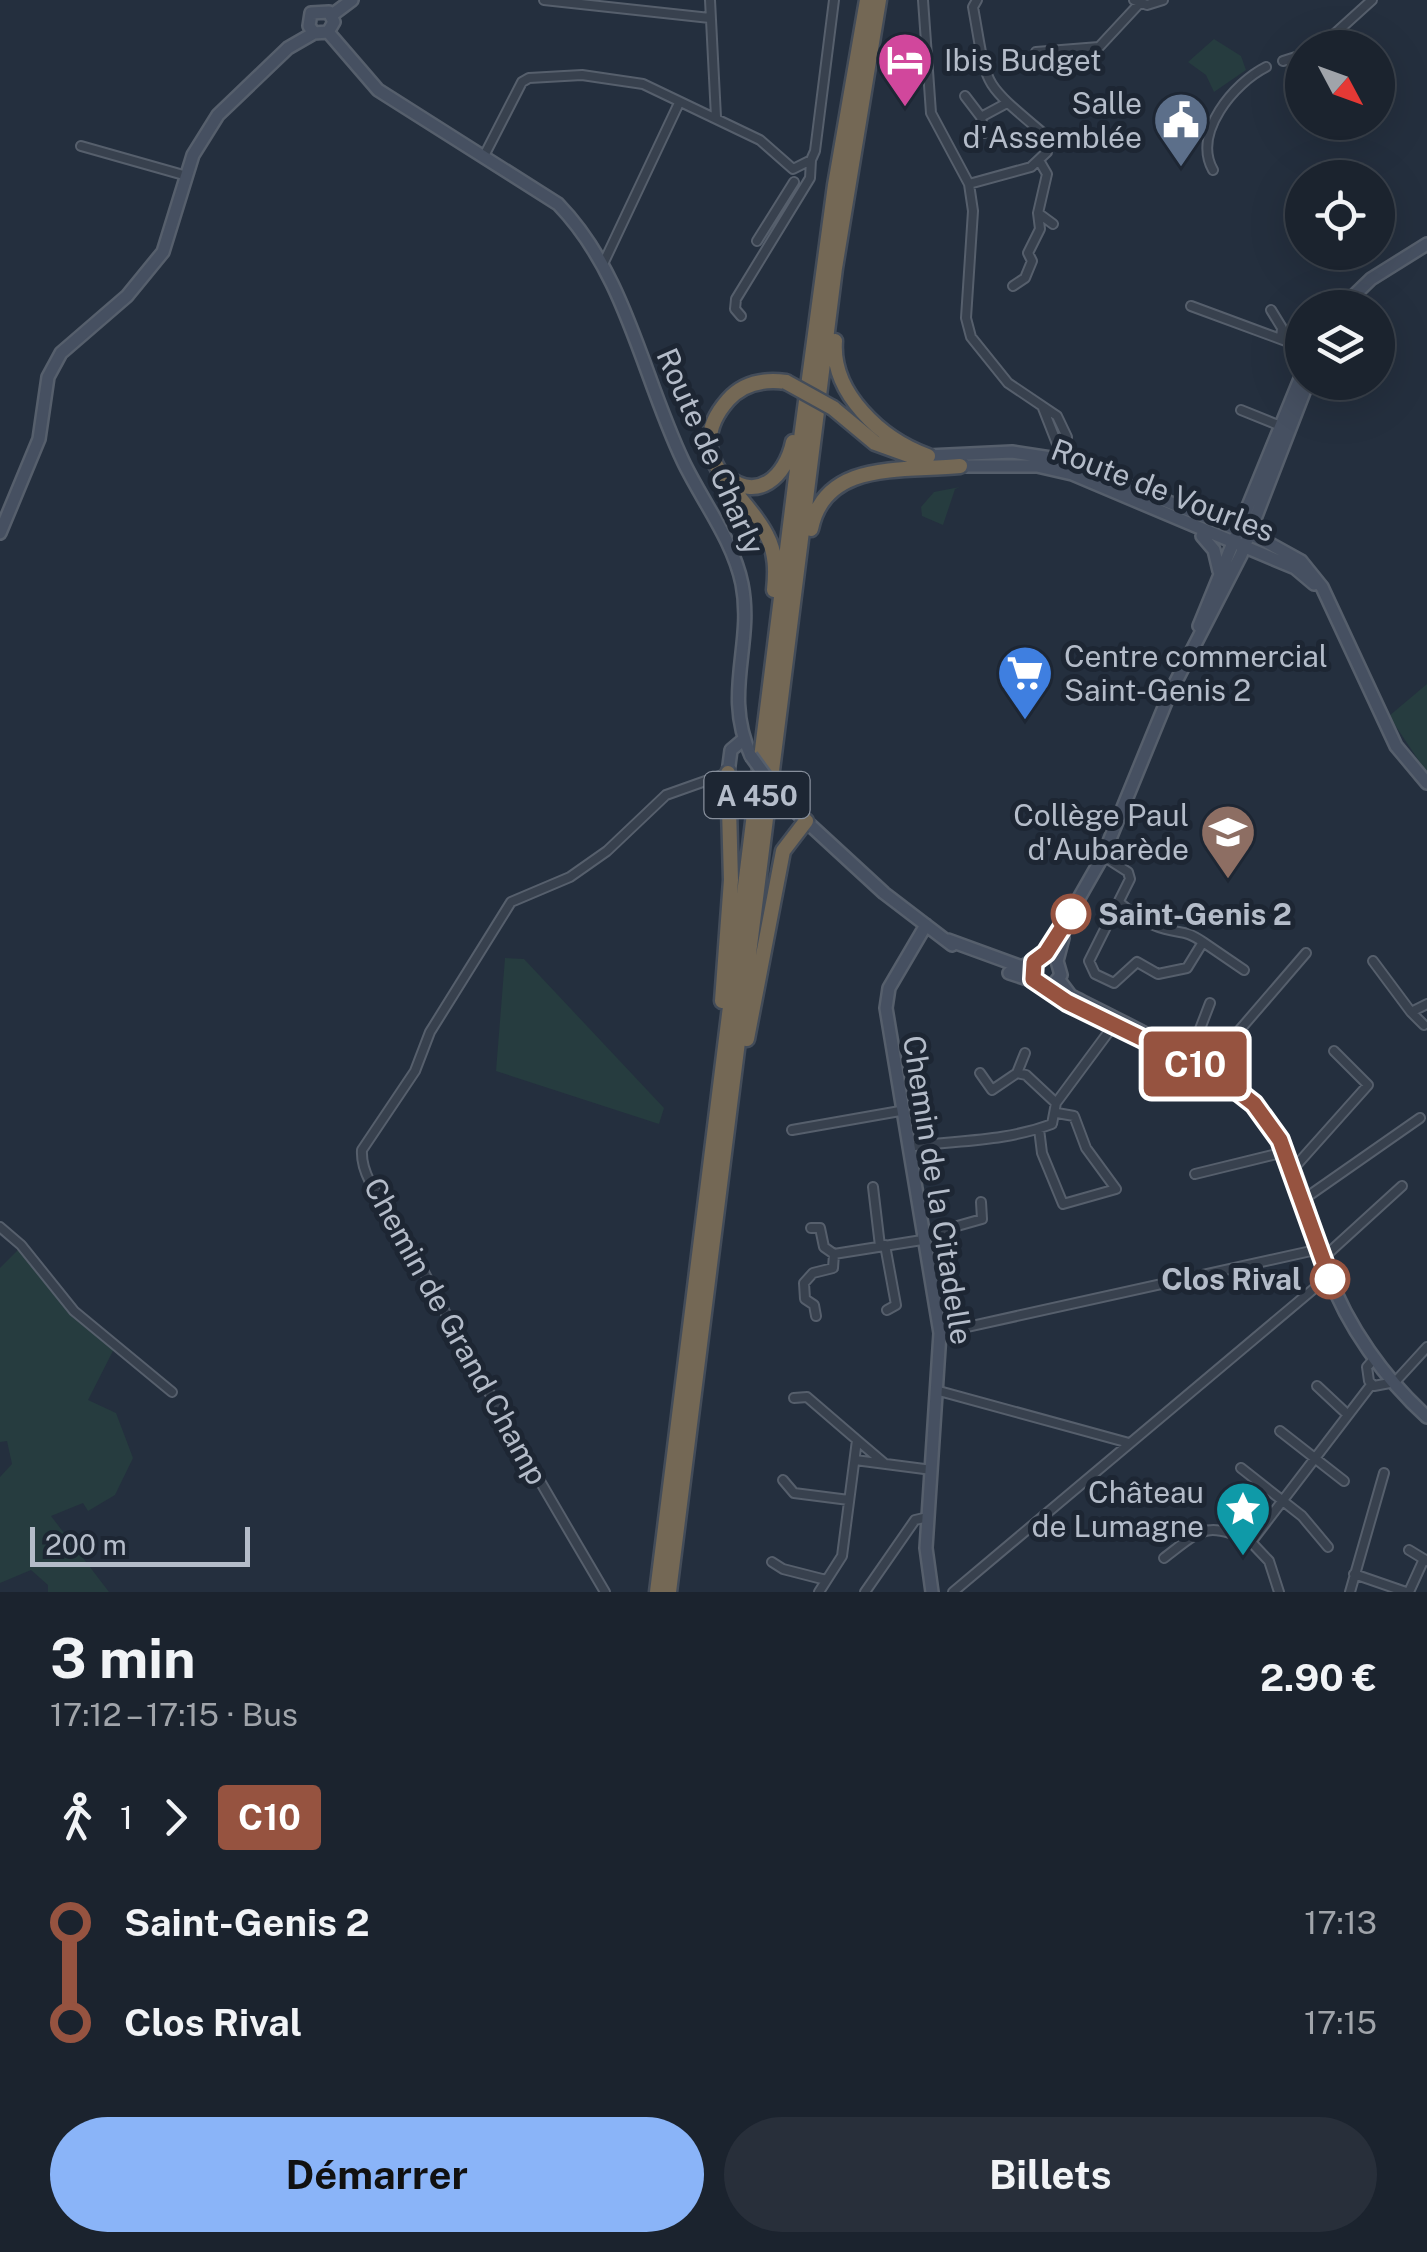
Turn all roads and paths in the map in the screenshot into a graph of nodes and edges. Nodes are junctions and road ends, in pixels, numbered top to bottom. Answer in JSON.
{"nodes":[{"id":1,"x":352,"y":0,"type":"edge"},
{"id":2,"x":544,"y":0,"type":"edge"},
{"id":3,"x":710,"y":0,"type":"edge"},
{"id":4,"x":834,"y":0,"type":"edge"},
{"id":5,"x":867,"y":0,"type":"edge"},
{"id":6,"x":879,"y":0,"type":"edge"},
{"id":7,"x":922,"y":0,"type":"edge"},
{"id":8,"x":977,"y":0,"type":"edge"},
{"id":9,"x":1163,"y":0,"type":"edge"},
{"id":10,"x":1372,"y":0,"type":"edge"},
{"id":11,"x":1136,"y":2,"type":"edge"},
{"id":12,"x":312,"y":6,"type":"edge"},
{"id":13,"x":332,"y":15,"type":"junction"},
{"id":14,"x":710,"y":18,"type":"junction"},
{"id":15,"x":1342,"y":30,"type":"edge"},
{"id":16,"x":328,"y":32,"type":"junction"},
{"id":17,"x":314,"y":33,"type":"junction"},
{"id":18,"x":1036,"y":52,"type":"dead end"},
{"id":19,"x":1266,"y":67,"type":"dead end"},
{"id":20,"x":965,"y":96,"type":"dead end"},
{"id":21,"x":679,"y":103,"type":"junction"},
{"id":22,"x":1008,"y":103,"type":"junction"},
{"id":23,"x":716,"y":117,"type":"junction"},
{"id":24,"x":981,"y":118,"type":"junction"},
{"id":25,"x":984,"y":133,"type":"dead end"},
{"id":26,"x":81,"y":146,"type":"dead end"},
{"id":27,"x":484,"y":156,"type":"junction"},
{"id":28,"x":811,"y":160,"type":"junction"},
{"id":29,"x":1040,"y":162,"type":"junction"},
{"id":30,"x":793,"y":169,"type":"junction"},
{"id":31,"x":1213,"y":170,"type":"dead end"},
{"id":32,"x":187,"y":176,"type":"junction"},
{"id":33,"x":794,"y":182,"type":"junction"},
{"id":34,"x":969,"y":184,"type":"junction"},
{"id":35,"x":801,"y":190,"type":"junction"},
{"id":36,"x":1038,"y":213,"type":"junction"},
{"id":37,"x":1053,"y":224,"type":"dead end"},
{"id":38,"x":757,"y":241,"type":"dead end"},
{"id":39,"x":1427,"y":244,"type":"edge"},
{"id":40,"x":1427,"y":253,"type":"edge"},
{"id":41,"x":604,"y":262,"type":"junction"},
{"id":42,"x":836,"y":268,"type":"junction"},
{"id":43,"x":1013,"y":286,"type":"dead end"},
{"id":44,"x":1360,"y":290,"type":"edge"},
{"id":45,"x":1370,"y":290,"type":"edge"},
{"id":46,"x":1191,"y":306,"type":"dead end"},
{"id":47,"x":1271,"y":310,"type":"dead end"},
{"id":48,"x":741,"y":316,"type":"dead end"},
{"id":49,"x":1280,"y":339,"type":"junction"},
{"id":50,"x":1285,"y":341,"type":"edge"},
{"id":51,"x":811,"y":369,"type":"junction"},
{"id":52,"x":1038,"y":400,"type":"junction"},
{"id":53,"x":1294,"y":400,"type":"edge"},
{"id":54,"x":1299,"y":400,"type":"edge"},
{"id":55,"x":1241,"y":410,"type":"dead end"},
{"id":56,"x":1286,"y":428,"type":"junction"},
{"id":57,"x":1056,"y":432,"type":"junction"},
{"id":58,"x":924,"y":458,"type":"junction"},
{"id":59,"x":1064,"y":460,"type":"junction"},
{"id":60,"x":1037,"y":461,"type":"junction"},
{"id":61,"x":716,"y":462,"type":"junction"},
{"id":62,"x":960,"y":466,"type":"junction"},
{"id":63,"x":1072,"y":474,"type":"junction"},
{"id":64,"x":1101,"y":474,"type":"junction"},
{"id":65,"x":1260,"y":476,"type":"junction"},
{"id":66,"x":1110,"y":490,"type":"junction"},
{"id":67,"x":1258,"y":497,"type":"junction"},
{"id":68,"x":1179,"y":519,"type":"junction"},
{"id":69,"x":1209,"y":519,"type":"junction"},
{"id":70,"x":0,"y":533,"type":"edge"},
{"id":71,"x":1240,"y":539,"type":"junction"},
{"id":72,"x":1278,"y":554,"type":"junction"},
{"id":73,"x":1223,"y":580,"type":"junction"},
{"id":74,"x":792,"y":615,"type":"junction"},
{"id":75,"x":774,"y":664,"type":"junction"},
{"id":76,"x":748,"y":749,"type":"junction"},
{"id":77,"x":728,"y":772,"type":"junction"},
{"id":78,"x":1427,"y":783,"type":"edge"},
{"id":79,"x":806,"y":821,"type":"junction"},
{"id":80,"x":1105,"y":857,"type":"junction"},
{"id":81,"x":1121,"y":904,"type":"junction"},
{"id":82,"x":926,"y":925,"type":"junction"},
{"id":83,"x":948,"y":940,"type":"junction"},
{"id":84,"x":1204,"y":942,"type":"junction"},
{"id":85,"x":1306,"y":953,"type":"dead end"},
{"id":86,"x":1038,"y":959,"type":"junction"},
{"id":87,"x":1057,"y":961,"type":"junction"},
{"id":88,"x":1373,"y":961,"type":"dead end"},
{"id":89,"x":1244,"y":970,"type":"dead end"},
{"id":90,"x":1033,"y":979,"type":"junction"},
{"id":91,"x":1054,"y":983,"type":"junction"},
{"id":92,"x":1210,"y":1004,"type":"dead end"},
{"id":93,"x":1427,"y":1004,"type":"edge"},
{"id":94,"x":1410,"y":1012,"type":"junction"},
{"id":95,"x":1116,"y":1022,"type":"junction"},
{"id":96,"x":1424,"y":1025,"type":"dead end"},
{"id":97,"x":1334,"y":1051,"type":"dead end"},
{"id":98,"x":1025,"y":1053,"type":"dead end"},
{"id":99,"x":1188,"y":1060,"type":"junction"},
{"id":100,"x":1206,"y":1069,"type":"junction"},
{"id":101,"x":980,"y":1073,"type":"dead end"},
{"id":102,"x":1017,"y":1073,"type":"junction"},
{"id":103,"x":734,"y":1076,"type":"junction"},
{"id":104,"x":720,"y":1093,"type":"junction"},
{"id":105,"x":1057,"y":1108,"type":"junction"},
{"id":106,"x":900,"y":1110,"type":"junction"},
{"id":107,"x":1420,"y":1118,"type":"dead end"},
{"id":108,"x":1039,"y":1129,"type":"junction"},
{"id":109,"x":792,"y":1130,"type":"dead end"},
{"id":110,"x":907,"y":1147,"type":"junction"},
{"id":111,"x":1285,"y":1152,"type":"junction"},
{"id":112,"x":1293,"y":1169,"type":"junction"},
{"id":113,"x":1195,"y":1174,"type":"dead end"},
{"id":114,"x":873,"y":1186,"type":"dead end"},
{"id":115,"x":1402,"y":1186,"type":"dead end"},
{"id":116,"x":1304,"y":1199,"type":"junction"},
{"id":117,"x":981,"y":1202,"type":"dead end"},
{"id":118,"x":0,"y":1228,"type":"edge"},
{"id":119,"x":810,"y":1228,"type":"dead end"},
{"id":120,"x":922,"y":1238,"type":"junction"},
{"id":121,"x":883,"y":1246,"type":"junction"},
{"id":122,"x":1321,"y":1253,"type":"junction"},
{"id":123,"x":834,"y":1254,"type":"junction"},
{"id":124,"x":1329,"y":1276,"type":"junction"},
{"id":125,"x":886,"y":1310,"type":"dead end"},
{"id":126,"x":816,"y":1316,"type":"dead end"},
{"id":127,"x":940,"y":1333,"type":"junction"},
{"id":128,"x":1427,"y":1347,"type":"edge"},
{"id":129,"x":1375,"y":1358,"type":"junction"},
{"id":130,"x":1395,"y":1382,"type":"junction"},
{"id":131,"x":1371,"y":1384,"type":"junction"},
{"id":132,"x":1316,"y":1386,"type":"dead end"},
{"id":133,"x":939,"y":1391,"type":"junction"},
{"id":134,"x":172,"y":1392,"type":"dead end"},
{"id":135,"x":794,"y":1398,"type":"dead end"},
{"id":136,"x":1425,"y":1412,"type":"edge"},
{"id":137,"x":1348,"y":1415,"type":"junction"},
{"id":138,"x":1280,"y":1431,"type":"dead end"},
{"id":139,"x":857,"y":1440,"type":"junction"},
{"id":140,"x":1129,"y":1443,"type":"junction"},
{"id":141,"x":1314,"y":1458,"type":"junction"},
{"id":142,"x":856,"y":1460,"type":"junction"},
{"id":143,"x":884,"y":1464,"type":"junction"},
{"id":144,"x":1240,"y":1468,"type":"dead end"},
{"id":145,"x":932,"y":1470,"type":"junction"},
{"id":146,"x":1384,"y":1473,"type":"dead end"},
{"id":147,"x":784,"y":1480,"type":"dead end"},
{"id":148,"x":1344,"y":1481,"type":"dead end"},
{"id":149,"x":849,"y":1500,"type":"junction"},
{"id":150,"x":1283,"y":1500,"type":"junction"},
{"id":151,"x":928,"y":1516,"type":"junction"},
{"id":152,"x":1251,"y":1542,"type":"junction"},
{"id":153,"x":1328,"y":1546,"type":"dead end"},
{"id":154,"x":1409,"y":1550,"type":"dead end"},
{"id":155,"x":1164,"y":1558,"type":"dead end"},
{"id":156,"x":1425,"y":1560,"type":"edge"},
{"id":157,"x":772,"y":1562,"type":"dead end"},
{"id":158,"x":1354,"y":1574,"type":"junction"},
{"id":159,"x":826,"y":1580,"type":"junction"},
{"id":160,"x":605,"y":1592,"type":"edge"},
{"id":161,"x":657,"y":1592,"type":"edge"},
{"id":162,"x":669,"y":1592,"type":"edge"},
{"id":163,"x":819,"y":1592,"type":"edge"},
{"id":164,"x":866,"y":1592,"type":"edge"},
{"id":165,"x":932,"y":1592,"type":"edge"},
{"id":166,"x":953,"y":1592,"type":"edge"},
{"id":167,"x":1278,"y":1592,"type":"edge"},
{"id":168,"x":1350,"y":1592,"type":"edge"},
{"id":169,"x":1408,"y":1592,"type":"edge"}],
"edges":[{"from":1,"to":13,"type":"street"},
{"from":2,"to":14,"type":"street"},
{"from":3,"to":14,"type":"street"},
{"from":4,"to":28,"type":"street"},
{"from":5,"to":51,"type":"highway","number":"A 450"},
{"from":6,"to":42,"type":"highway","number":"A 450"},
{"from":7,"to":34,"type":"street","name":"Route de Vourles"},
{"from":8,"to":22,"type":"street"},
{"from":9,"to":11,"type":"street"},
{"from":10,"to":15,"type":"street"},
{"from":11,"to":18,"type":"street"},
{"from":12,"to":13,"type":"street"},
{"from":12,"to":17,"type":"street"},
{"from":13,"to":16,"type":"street"},
{"from":14,"to":23,"type":"street"},
{"from":16,"to":17,"type":"street"},
{"from":16,"to":27,"type":"street","name":"Route de Charly"},
{"from":17,"to":32,"type":"street"},
{"from":19,"to":31,"type":"street"},
{"from":20,"to":24,"type":"street"},
{"from":21,"to":23,"type":"street"},
{"from":21,"to":27,"type":"street"},
{"from":21,"to":41,"type":"street"},
{"from":22,"to":24,"type":"street"},
{"from":22,"to":29,"type":"street"},
{"from":23,"to":30,"type":"street"},
{"from":24,"to":25,"type":"street"},
{"from":26,"to":32,"type":"street"},
{"from":27,"to":41,"type":"street","name":"Route de Charly"},
{"from":28,"to":30,"type":"street"},
{"from":28,"to":35,"type":"street"},
{"from":29,"to":34,"type":"street"},
{"from":29,"to":36,"type":"street"},
{"from":30,"to":33,"type":"street"},
{"from":32,"to":70,"type":"street"},
{"from":33,"to":35,"type":"street"},
{"from":33,"to":38,"type":"street"},
{"from":34,"to":52,"type":"street","name":"Route de Vourles"},
{"from":35,"to":48,"type":"street"},
{"from":36,"to":37,"type":"street"},
{"from":36,"to":43,"type":"street"},
{"from":39,"to":44,"type":"street"},
{"from":40,"to":45,"type":"street"},
{"from":41,"to":76,"type":"street","name":"Route de Charly"},
{"from":42,"to":58,"type":"highway"},
{"from":42,"to":74,"type":"highway","number":"A 450"},
{"from":46,"to":49,"type":"street"},
{"from":47,"to":49,"type":"street"},
{"from":49,"to":50,"type":"street"},
{"from":51,"to":61,"type":"highway"},
{"from":51,"to":75,"type":"highway","number":"A 450"},
{"from":52,"to":57,"type":"street","name":"Route de Vourles"},
{"from":52,"to":59,"type":"street","name":"Route de Vourles"},
{"from":53,"to":56,"type":"street"},
{"from":54,"to":56,"type":"street"},
{"from":55,"to":56,"type":"street"},
{"from":56,"to":65,"type":"street"},
{"from":56,"to":67,"type":"street"},
{"from":57,"to":59,"type":"street","name":"Route de Vourles"},
{"from":57,"to":60,"type":"street","name":"Route de Vourles"},
{"from":58,"to":60,"type":"street","name":"Route de Vourles"},
{"from":58,"to":61,"type":"highway","bridge":true},
{"from":58,"to":62,"type":"highway"},
{"from":59,"to":60,"type":"street"},
{"from":59,"to":63,"type":"street"},
{"from":59,"to":64,"type":"street","name":"Route de Vourles"},
{"from":60,"to":62,"type":"street","name":"Route de Vourles"},
{"from":60,"to":63,"type":"street","name":"Route de Vourles"},
{"from":61,"to":75,"type":"highway"},
{"from":62,"to":74,"type":"highway"},
{"from":63,"to":66,"type":"street","name":"Route de Vourles"},
{"from":64,"to":66,"type":"street"},
{"from":64,"to":69,"type":"street","name":"Route de Vourles"},
{"from":65,"to":67,"type":"street"},
{"from":65,"to":71,"type":"street"},
{"from":66,"to":68,"type":"street","name":"Route de Vourles"},
{"from":67,"to":69,"type":"street"},
{"from":67,"to":71,"type":"street"},
{"from":67,"to":72,"type":"street"},
{"from":68,"to":71,"type":"street","name":"Route de Vourles"},
{"from":68,"to":73,"type":"street"},
{"from":69,"to":71,"type":"street","name":"Route de Vourles"},
{"from":71,"to":72,"type":"street","name":"Route de Vourles"},
{"from":71,"to":73,"type":"street"},
{"from":72,"to":73,"type":"street"},
{"from":72,"to":78,"type":"street","name":"Route de Vourles"},
{"from":73,"to":80,"type":"street"},
{"from":74,"to":103,"type":"highway","number":"A 450"},
{"from":75,"to":104,"type":"highway","number":"A 450"},
{"from":76,"to":77,"type":"street"},
{"from":76,"to":79,"type":"street","name":"Route de Charly","bridge":true},
{"from":77,"to":104,"type":"highway"},
{"from":77,"to":160,"type":"street","name":"Chemin de Grand Champ"},
{"from":79,"to":82,"type":"street","name":"Route de Charly"},
{"from":79,"to":103,"type":"highway"},
{"from":80,"to":81,"type":"street"},
{"from":80,"to":86,"type":"street"},
{"from":80,"to":87,"type":"street"},
{"from":81,"to":84,"type":"street"},
{"from":81,"to":84,"type":"street"},
{"from":82,"to":83,"type":"street","name":"Route de Charly"},
{"from":82,"to":106,"type":"street","name":"Chemin de la Citadelle"},
{"from":83,"to":86,"type":"street","name":"Route de Charly"},
{"from":83,"to":90,"type":"street","name":"Route de Charly"},
{"from":84,"to":89,"type":"street"},
{"from":85,"to":100,"type":"street"},
{"from":86,"to":87,"type":"street","name":"Route de Charly"},
{"from":86,"to":90,"type":"street"},
{"from":87,"to":91,"type":"street"},
{"from":88,"to":94,"type":"street"},
{"from":90,"to":91,"type":"street","name":"Route de Charly"},
{"from":91,"to":95,"type":"street"},
{"from":92,"to":99,"type":"street"},
{"from":93,"to":94,"type":"street"},
{"from":94,"to":96,"type":"street"},
{"from":95,"to":99,"type":"street"},
{"from":95,"to":105,"type":"street"},
{"from":97,"to":112,"type":"street"},
{"from":98,"to":102,"type":"street"},
{"from":99,"to":100,"type":"street"},
{"from":100,"to":111,"type":"street"},
{"from":101,"to":102,"type":"street"},
{"from":102,"to":105,"type":"street"},
{"from":103,"to":162,"type":"highway","number":"A 450"},
{"from":104,"to":161,"type":"highway","number":"A 450"},
{"from":105,"to":108,"type":"street"},
{"from":105,"to":108,"type":"street"},
{"from":106,"to":109,"type":"street"},
{"from":106,"to":110,"type":"street","name":"Chemin de la Citadelle"},
{"from":107,"to":116,"type":"street"},
{"from":108,"to":110,"type":"street"},
{"from":110,"to":120,"type":"street","name":"Chemin de la Citadelle"},
{"from":111,"to":112,"type":"street"},
{"from":111,"to":113,"type":"street"},
{"from":112,"to":116,"type":"street"},
{"from":114,"to":121,"type":"street"},
{"from":115,"to":122,"type":"street"},
{"from":116,"to":122,"type":"street"},
{"from":117,"to":120,"type":"street"},
{"from":118,"to":134,"type":"street"},
{"from":119,"to":123,"type":"street"},
{"from":120,"to":121,"type":"street"},
{"from":120,"to":127,"type":"street","name":"Chemin de la Citadelle"},
{"from":121,"to":123,"type":"street"},
{"from":121,"to":125,"type":"street"},
{"from":122,"to":124,"type":"street"},
{"from":122,"to":127,"type":"street"},
{"from":123,"to":126,"type":"street"},
{"from":124,"to":129,"type":"street"},
{"from":124,"to":140,"type":"street"},
{"from":127,"to":133,"type":"street","name":"Chemin de la Citadelle"},
{"from":128,"to":130,"type":"street"},
{"from":129,"to":130,"type":"street"},
{"from":129,"to":131,"type":"street"},
{"from":130,"to":131,"type":"street"},
{"from":130,"to":136,"type":"street"},
{"from":131,"to":137,"type":"street"},
{"from":132,"to":137,"type":"street"},
{"from":133,"to":140,"type":"street"},
{"from":133,"to":145,"type":"street","name":"Chemin de la Citadelle"},
{"from":135,"to":139,"type":"street"},
{"from":137,"to":141,"type":"street"},
{"from":138,"to":141,"type":"street"},
{"from":139,"to":142,"type":"street"},
{"from":139,"to":143,"type":"street"},
{"from":140,"to":166,"type":"street"},
{"from":141,"to":148,"type":"street"},
{"from":141,"to":150,"type":"street"},
{"from":142,"to":143,"type":"street"},
{"from":142,"to":149,"type":"street"},
{"from":143,"to":145,"type":"street"},
{"from":144,"to":150,"type":"street"},
{"from":145,"to":151,"type":"street","name":"Chemin de la Citadelle"},
{"from":146,"to":158,"type":"street"},
{"from":147,"to":149,"type":"street"},
{"from":149,"to":159,"type":"street"},
{"from":150,"to":152,"type":"street"},
{"from":150,"to":153,"type":"street"},
{"from":151,"to":164,"type":"street"},
{"from":151,"to":165,"type":"street","name":"Chemin de la Citadelle"},
{"from":152,"to":155,"type":"street"},
{"from":152,"to":167,"type":"street"},
{"from":154,"to":156,"type":"street"},
{"from":156,"to":169,"type":"street"},
{"from":157,"to":159,"type":"street"},
{"from":158,"to":168,"type":"street"},
{"from":158,"to":169,"type":"street"},
{"from":159,"to":163,"type":"street"}]}
